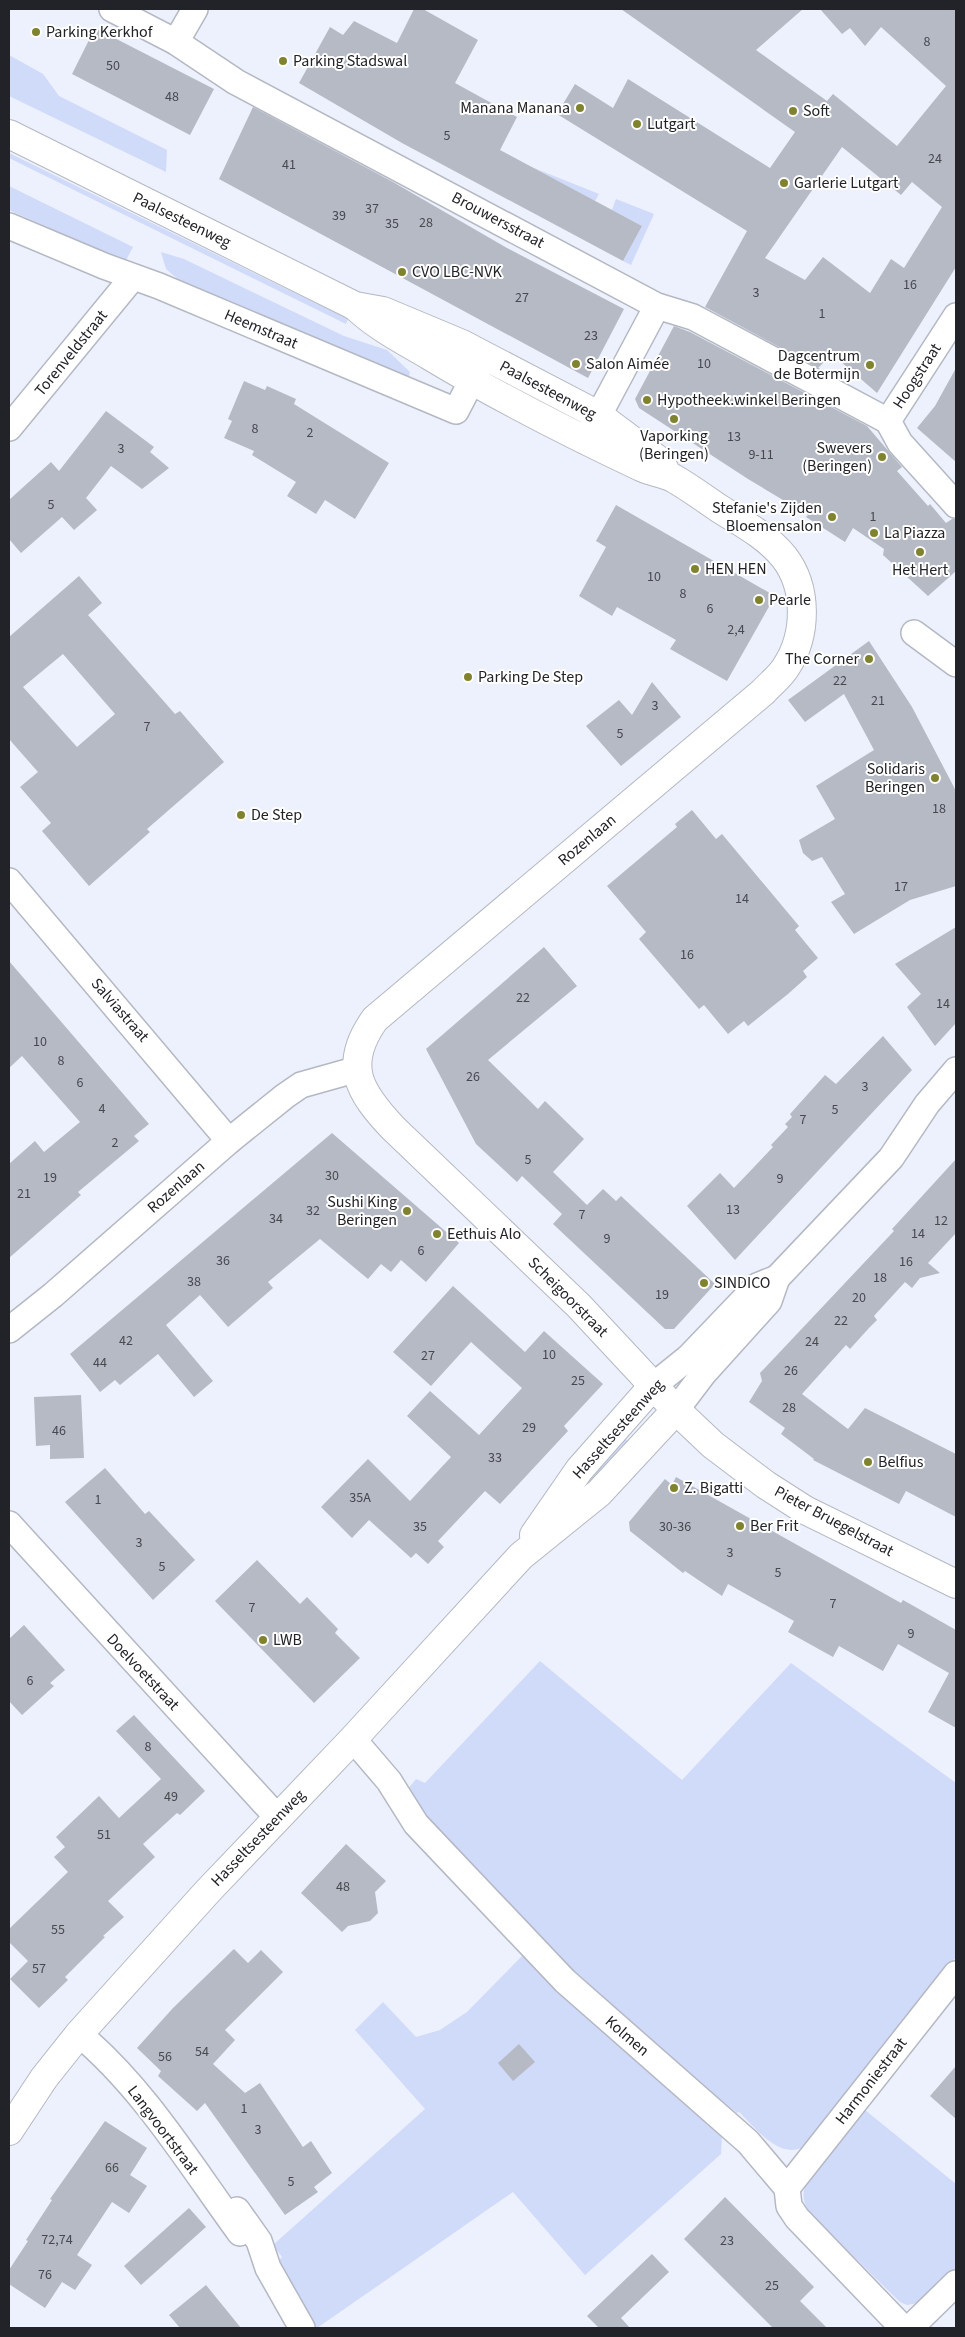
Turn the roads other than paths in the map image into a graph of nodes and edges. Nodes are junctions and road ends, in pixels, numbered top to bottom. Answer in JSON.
{"nodes":[{"id":1,"x":112,"y":9,"type":"edge"},
{"id":2,"x":195,"y":9,"type":"edge"},
{"id":3,"x":176,"y":42,"type":"junction"},
{"id":4,"x":9,"y":134,"type":"edge"},
{"id":5,"x":9,"y":226,"type":"edge"},
{"id":6,"x":133,"y":277,"type":"junction"},
{"id":7,"x":355,"y":306,"type":"junction"},
{"id":8,"x":657,"y":306,"type":"junction"},
{"id":9,"x":956,"y":316,"type":"edge"},
{"id":10,"x":484,"y":356,"type":"junction"},
{"id":11,"x":471,"y":382,"type":"junction"},
{"id":12,"x":598,"y":416,"type":"junction"},
{"id":13,"x":888,"y":421,"type":"junction"},
{"id":14,"x":9,"y":428,"type":"edge"},
{"id":15,"x":585,"y":441,"type":"junction"},
{"id":16,"x":671,"y":477,"type":"junction"},
{"id":17,"x":956,"y":505,"type":"edge"},
{"id":18,"x":801,"y":602,"type":"joint"},
{"id":19,"x":914,"y":633,"type":"dead end"},
{"id":20,"x":956,"y":664,"type":"edge"},
{"id":21,"x":9,"y":882,"type":"edge"},
{"id":22,"x":358,"y":1069,"type":"junction"},
{"id":23,"x":956,"y":1070,"type":"edge"},
{"id":24,"x":393,"y":1128,"type":"joint"},
{"id":25,"x":229,"y":1141,"type":"junction"},
{"id":26,"x":777,"y":1278,"type":"junction"},
{"id":27,"x":9,"y":1330,"type":"edge"},
{"id":28,"x":654,"y":1386,"type":"junction"},
{"id":29,"x":676,"y":1410,"type":"junction"},
{"id":30,"x":9,"y":1524,"type":"edge"},
{"id":31,"x":521,"y":1556,"type":"junction"},
{"id":32,"x":956,"y":1584,"type":"edge"},
{"id":33,"x":353,"y":1739,"type":"junction"},
{"id":34,"x":278,"y":1818,"type":"junction"},
{"id":35,"x":956,"y":1974,"type":"edge"},
{"id":36,"x":79,"y":2034,"type":"junction"},
{"id":37,"x":9,"y":2131,"type":"edge"},
{"id":38,"x":183,"y":2136,"type":"dead end"},
{"id":39,"x":787,"y":2188,"type":"junction"},
{"id":40,"x":240,"y":2232,"type":"dead end"},
{"id":41,"x":956,"y":2283,"type":"edge"},
{"id":42,"x":302,"y":2328,"type":"edge"},
{"id":43,"x":903,"y":2328,"type":"edge"},
{"id":44,"x":910,"y":2328,"type":"edge"}],
"edges":[{"from":1,"to":3,"type":"street","name":"Brouwersstraat"},
{"from":2,"to":3,"type":"street"},
{"from":3,"to":8,"type":"street","name":"Brouwersstraat"},
{"from":4,"to":7,"type":"street","name":"Paalsesteenweg"},
{"from":5,"to":6,"type":"street","name":"Heemstraat"},
{"from":6,"to":11,"type":"street","name":"Heemstraat"},
{"from":6,"to":14,"type":"street","name":"Torenveldstraat"},
{"from":7,"to":10,"type":"street","name":"Paalsesteenweg"},
{"from":7,"to":11,"type":"street","name":"Paalsesteenweg"},
{"from":8,"to":12,"type":"street"},
{"from":8,"to":13,"type":"street","name":"Brouwersstraat"},
{"from":9,"to":13,"type":"street","name":"Hoogstraat"},
{"from":10,"to":11,"type":"street","name":"Heemstraat"},
{"from":10,"to":12,"type":"street","name":"Paalsesteenweg"},
{"from":11,"to":15,"type":"street","name":"Paalsesteenweg"},
{"from":12,"to":15,"type":"street"},
{"from":12,"to":16,"type":"street","name":"Paalsesteenweg"},
{"from":13,"to":17,"type":"street","name":"Hoogstraat"},
{"from":15,"to":16,"type":"street","name":"Paalsesteenweg"},
{"from":16,"to":18,"type":"street","name":"Paalsesteenweg"},
{"from":18,"to":22,"type":"street","name":"Rozenlaan"},
{"from":19,"to":20,"type":"street"},
{"from":21,"to":25,"type":"street","name":"Salviastraat"},
{"from":22,"to":24,"type":"street","name":"Rozenlaan"},
{"from":22,"to":25,"type":"street","name":"Rozenlaan"},
{"from":23,"to":26,"type":"street","name":"Hasseltsesteenweg"},
{"from":24,"to":28,"type":"street","name":"Scheigoorstraat"},
{"from":25,"to":27,"type":"street","name":"Rozenlaan"},
{"from":26,"to":28,"type":"street","name":"Hasseltsesteenweg"},
{"from":26,"to":29,"type":"street","name":"Hasseltsesteenweg"},
{"from":28,"to":29,"type":"street","name":"Pieter Bruegelstraat"},
{"from":28,"to":31,"type":"street","name":"Hasseltsesteenweg"},
{"from":29,"to":31,"type":"street","name":"Hasseltsesteenweg"},
{"from":29,"to":32,"type":"street","name":"Pieter Bruegelstraat"},
{"from":30,"to":34,"type":"street","name":"Doelvoetstraat"},
{"from":31,"to":33,"type":"street","name":"Hasseltsesteenweg"},
{"from":33,"to":34,"type":"street","name":"Hasseltsesteenweg"},
{"from":33,"to":39,"type":"street","name":"Kolmen"},
{"from":34,"to":36,"type":"street","name":"Hasseltsesteenweg"},
{"from":35,"to":39,"type":"street","name":"Harmoniestraat"},
{"from":36,"to":37,"type":"street","name":"Hasseltsesteenweg"},
{"from":36,"to":40,"type":"street","name":"Langvoortstraat"},
{"from":38,"to":42,"type":"street","name":"Langvoortstraat"},
{"from":39,"to":43,"type":"street","name":"Kolmen"},
{"from":41,"to":44,"type":"street"}]}
